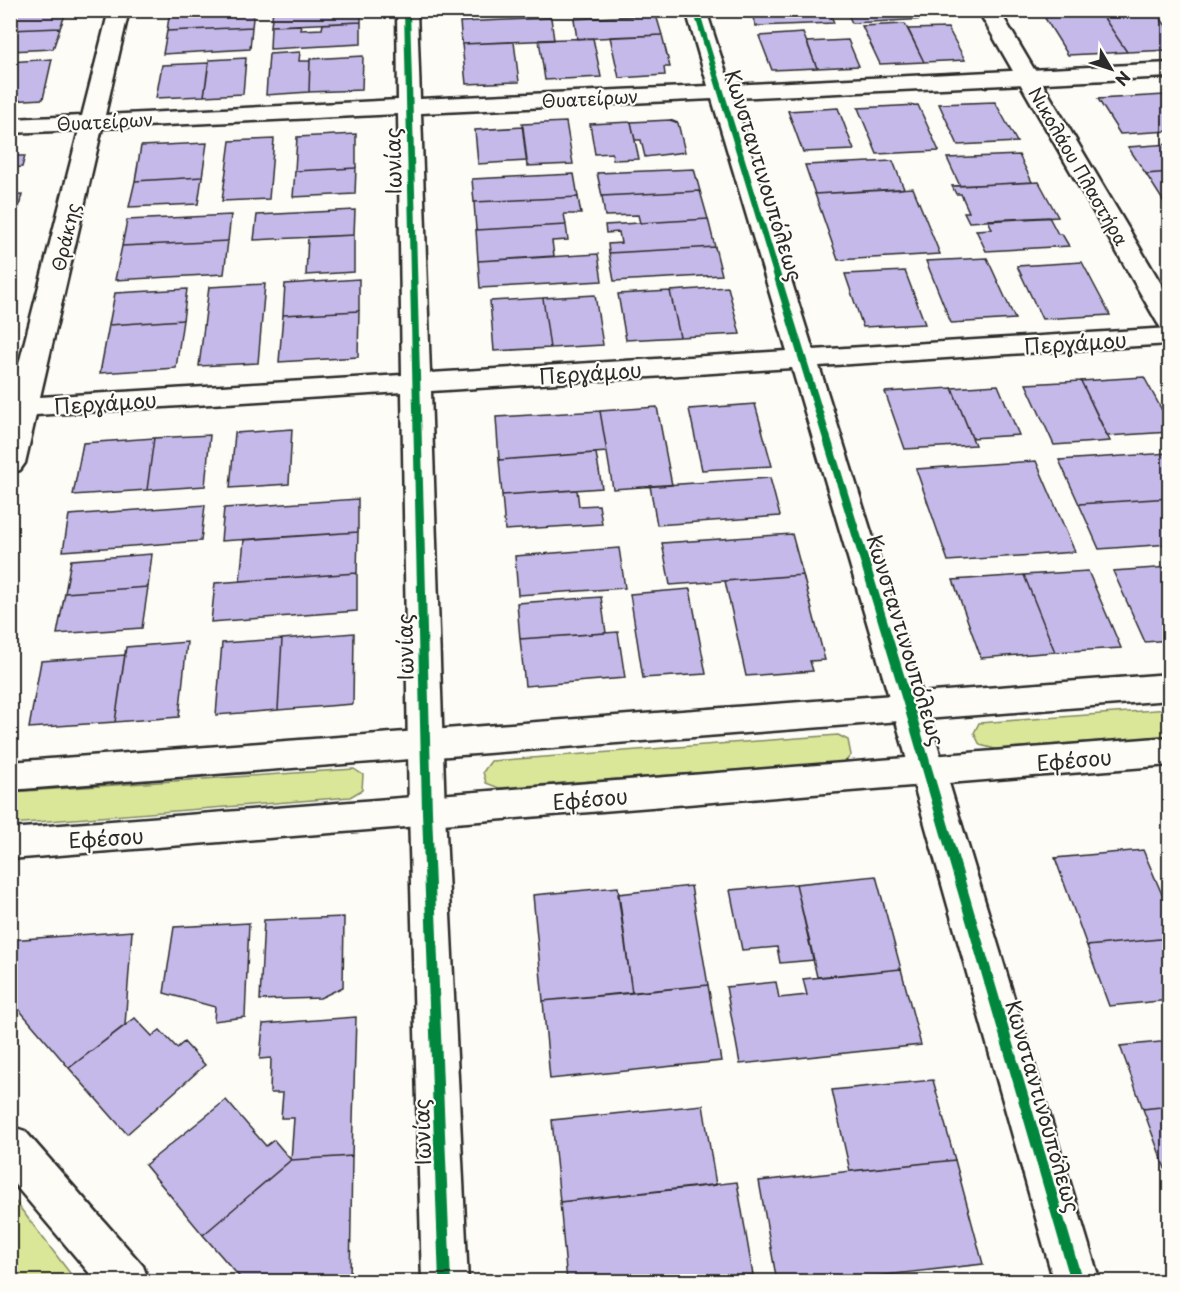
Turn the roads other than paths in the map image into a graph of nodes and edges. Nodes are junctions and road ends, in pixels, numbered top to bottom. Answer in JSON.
{"nodes":[{"id":1,"x":118,"y":10,"type":"edge"},
{"id":2,"x":407,"y":10,"type":"edge"},
{"id":3,"x":696,"y":10,"type":"edge"},
{"id":4,"x":988,"y":10,"type":"edge"},
{"id":5,"x":1170,"y":70,"type":"edge"},
{"id":6,"x":1027,"y":77,"type":"junction"},
{"id":7,"x":721,"y":92,"type":"junction"},
{"id":8,"x":409,"y":107,"type":"junction"},
{"id":9,"x":92,"y":122,"type":"junction"},
{"id":10,"x":10,"y":126,"type":"edge"},
{"id":11,"x":1170,"y":322,"type":"edge"},
{"id":12,"x":1170,"y":336,"type":"edge"},
{"id":13,"x":803,"y":359,"type":"junction"},
{"id":14,"x":416,"y":383,"type":"junction"},
{"id":15,"x":18,"y":407,"type":"edge"},
{"id":16,"x":10,"y":463,"type":"edge"},
{"id":17,"x":1170,"y":687,"type":"edge"},
{"id":18,"x":909,"y":707,"type":"junction"},
{"id":19,"x":425,"y":744,"type":"junction"},
{"id":20,"x":1170,"y":751,"type":"edge"},
{"id":21,"x":927,"y":771,"type":"junction"},
{"id":22,"x":10,"y":776,"type":"edge"},
{"id":23,"x":427,"y":812,"type":"junction"},
{"id":24,"x":10,"y":844,"type":"edge"},
{"id":25,"x":10,"y":1146,"type":"edge"},
{"id":26,"x":128,"y":1281,"type":"edge"},
{"id":27,"x":445,"y":1281,"type":"edge"},
{"id":28,"x":1077,"y":1281,"type":"edge"}],
"edges":[{"from":1,"to":9,"type":"street","name":"Θράκης"},
{"from":2,"to":8,"type":"street","name":"Ιωνίας"},
{"from":3,"to":7,"type":"street","name":"Κωνσταντινουπόλεως"},
{"from":4,"to":6,"type":"street","name":"Νικολάου Πλαστήρα"},
{"from":5,"to":6,"type":"street","name":"Θυατείρων"},
{"from":6,"to":7,"type":"street","name":"Θυατείρων"},
{"from":6,"to":11,"type":"street","name":"Νικολάου Πλαστήρα"},
{"from":7,"to":8,"type":"street","name":"Θυατείρων"},
{"from":7,"to":13,"type":"street","name":"Κωνσταντινουπόλεως"},
{"from":8,"to":9,"type":"street","name":"Θυατείρων"},
{"from":8,"to":14,"type":"street","name":"Ιωνίας"},
{"from":9,"to":10,"type":"street","name":"Θυατείρων"},
{"from":9,"to":15,"type":"street","name":"Θράκης"},
{"from":12,"to":13,"type":"street","name":"Περγάμου"},
{"from":13,"to":14,"type":"street","name":"Περγάμου"},
{"from":13,"to":18,"type":"street","name":"Κωνσταντινουπόλεως"},
{"from":14,"to":15,"type":"street","name":"Περγάμου"},
{"from":14,"to":19,"type":"street","name":"Ιωνίας"},
{"from":15,"to":16,"type":"street","name":"Θράκης"},
{"from":17,"to":18,"type":"street"},
{"from":18,"to":19,"type":"street"},
{"from":18,"to":21,"type":"street","name":"Κωνσταντινουπόλεως"},
{"from":19,"to":22,"type":"street"},
{"from":19,"to":23,"type":"street","name":"Ιωνίας"},
{"from":20,"to":21,"type":"street","name":"Εφέσου"},
{"from":21,"to":23,"type":"street","name":"Εφέσου"},
{"from":21,"to":28,"type":"street","name":"Κωνσταντινουπόλεως"},
{"from":23,"to":24,"type":"street","name":"Εφέσου"},
{"from":23,"to":27,"type":"street","name":"Ιωνίας"},
{"from":25,"to":26,"type":"street"}]}
